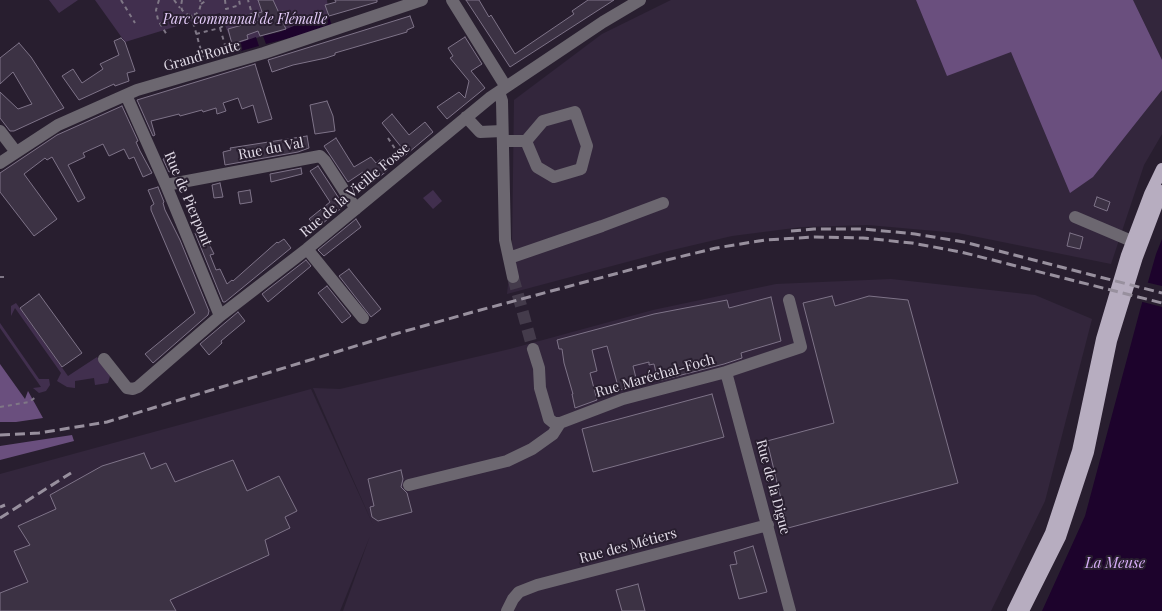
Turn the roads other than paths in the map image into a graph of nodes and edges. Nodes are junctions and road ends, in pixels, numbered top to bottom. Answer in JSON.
{"nodes":[{"id":1,"x":422,"y":0,"type":"edge"},
{"id":2,"x":452,"y":0,"type":"edge"},
{"id":3,"x":640,"y":0,"type":"edge"},
{"id":4,"x":502,"y":89,"type":"junction"},
{"id":5,"x":126,"y":95,"type":"junction"},
{"id":6,"x":466,"y":118,"type":"junction"},
{"id":7,"x":0,"y":131,"type":"edge"},
{"id":8,"x":502,"y":136,"type":"junction"},
{"id":9,"x":526,"y":141,"type":"junction"},
{"id":10,"x":16,"y":152,"type":"junction"},
{"id":11,"x":0,"y":163,"type":"edge"},
{"id":12,"x":1162,"y":169,"type":"edge"},
{"id":13,"x":166,"y":185,"type":"junction"},
{"id":14,"x":1162,"y":190,"type":"edge"},
{"id":15,"x":662,"y":203,"type":"dead end"},
{"id":16,"x":356,"y":209,"type":"junction"},
{"id":17,"x":1075,"y":217,"type":"dead end"},
{"id":18,"x":1137,"y":243,"type":"junction"},
{"id":19,"x":307,"y":249,"type":"junction"},
{"id":20,"x":509,"y":258,"type":"junction"},
{"id":21,"x":513,"y":277,"type":"tunnel mouth"},
{"id":22,"x":789,"y":300,"type":"dead end"},
{"id":23,"x":220,"y":316,"type":"junction"},
{"id":24,"x":363,"y":318,"type":"dead end"},
{"id":25,"x":533,"y":349,"type":"tunnel mouth"},
{"id":26,"x":104,"y":359,"type":"dead end"},
{"id":27,"x":726,"y":372,"type":"junction"},
{"id":28,"x":560,"y":423,"type":"junction"},
{"id":29,"x":409,"y":486,"type":"dead end"},
{"id":30,"x":768,"y":525,"type":"junction"},
{"id":31,"x":508,"y":611,"type":"edge"},
{"id":32,"x":790,"y":611,"type":"edge"},
{"id":33,"x":1013,"y":611,"type":"edge"},
{"id":34,"x":1024,"y":611,"type":"edge"}],
"edges":[{"from":1,"to":5,"type":"street","name":"Grand'Route"},
{"from":2,"to":4,"type":"street"},
{"from":3,"to":4,"type":"street","name":"Rue de la Vieille Fosse"},
{"from":4,"to":6,"type":"street","name":"Rue de la Vieille Fosse"},
{"from":4,"to":8,"type":"street"},
{"from":5,"to":10,"type":"street","name":"Grand'Route"},
{"from":5,"to":13,"type":"street","name":"Rue de Pierpont"},
{"from":6,"to":8,"type":"street"},
{"from":6,"to":16,"type":"street","name":"Rue de la Vieille Fosse"},
{"from":7,"to":10,"type":"street"},
{"from":8,"to":9,"type":"street"},
{"from":8,"to":20,"type":"street"},
{"from":9,"to":9,"type":"street"},
{"from":10,"to":11,"type":"street","name":"Grand'Route"},
{"from":12,"to":18,"type":"main road"},
{"from":13,"to":16,"type":"street","name":"Rue du Val"},
{"from":13,"to":23,"type":"street","name":"Rue de Pierpont"},
{"from":14,"to":18,"type":"main road"},
{"from":15,"to":20,"type":"street"},
{"from":16,"to":19,"type":"street","name":"Rue de la Vieille Fosse"},
{"from":17,"to":18,"type":"street"},
{"from":18,"to":33,"type":"main road"},
{"from":18,"to":34,"type":"main road"},
{"from":19,"to":23,"type":"street","name":"Rue de la Vieille Fosse"},
{"from":19,"to":24,"type":"street"},
{"from":20,"to":21,"type":"street"},
{"from":22,"to":27,"type":"street","name":"Rue Maréchal-Foch"},
{"from":23,"to":26,"type":"street","name":"Rue de la Vieille Fosse"},
{"from":25,"to":28,"type":"street"},
{"from":27,"to":28,"type":"street","name":"Rue Maréchal-Foch"},
{"from":27,"to":30,"type":"street","name":"Rue de la Digue"},
{"from":28,"to":29,"type":"street"},
{"from":30,"to":31,"type":"street","name":"Rue des Métiers"},
{"from":30,"to":32,"type":"street","name":"Rue de la Digue"}]}
